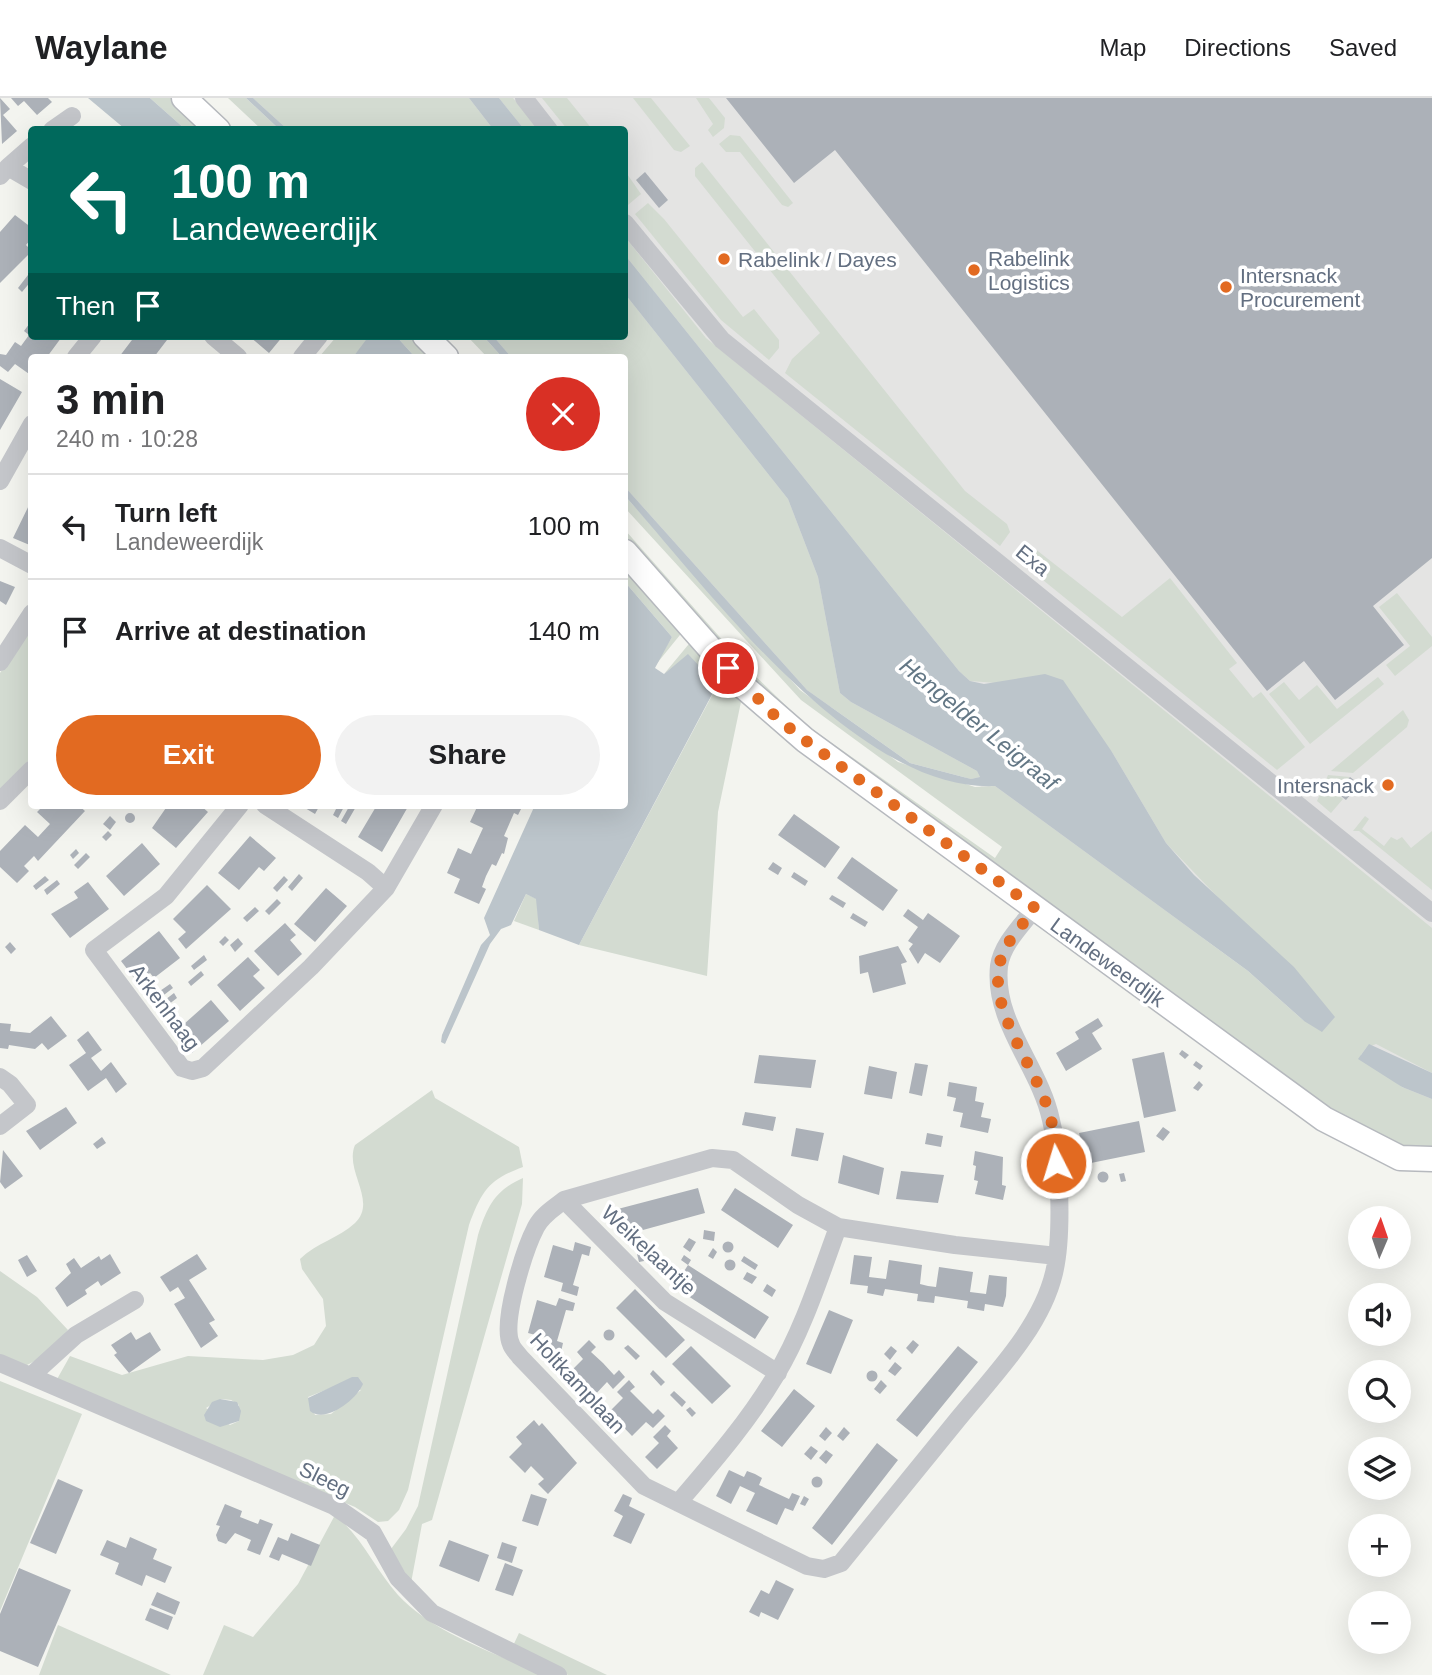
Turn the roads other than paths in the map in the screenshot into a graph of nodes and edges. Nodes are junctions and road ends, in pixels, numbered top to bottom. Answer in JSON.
{"nodes":[{"id":1,"x":184,"y":98,"type":"edge"},
{"id":2,"x":524,"y":98,"type":"edge"},
{"id":3,"x":72,"y":116,"type":"dead end"},
{"id":4,"x":58,"y":126,"type":"edge"},
{"id":5,"x":214,"y":126,"type":"edge"},
{"id":6,"x":546,"y":126,"type":"edge"},
{"id":7,"x":28,"y":150,"type":"edge"},
{"id":8,"x":4,"y":171,"type":"edge"},
{"id":9,"x":28,"y":180,"type":"edge"},
{"id":10,"x":628,"y":227,"type":"edge"},
{"id":11,"x":90,"y":340,"type":"edge"},
{"id":12,"x":217,"y":340,"type":"edge"},
{"id":13,"x":316,"y":340,"type":"edge"},
{"id":14,"x":429,"y":340,"type":"edge"},
{"id":15,"x":78,"y":354,"type":"edge"},
{"id":16,"x":234,"y":354,"type":"edge"},
{"id":17,"x":304,"y":354,"type":"edge"},
{"id":18,"x":443,"y":354,"type":"edge"},
{"id":19,"x":28,"y":431,"type":"edge"},
{"id":20,"x":0,"y":481,"type":"edge"},
{"id":21,"x":0,"y":548,"type":"edge"},
{"id":22,"x":628,"y":555,"type":"edge"},
{"id":23,"x":28,"y":563,"type":"edge"},
{"id":24,"x":28,"y":619,"type":"edge"},
{"id":25,"x":0,"y":662,"type":"edge"},
{"id":26,"x":28,"y":773,"type":"edge"},
{"id":27,"x":0,"y":801,"type":"edge"},
{"id":28,"x":237,"y":809,"type":"edge"},
{"id":29,"x":271,"y":809,"type":"edge"},
{"id":30,"x":432,"y":809,"type":"edge"},
{"id":31,"x":386,"y":888,"type":"junction"},
{"id":32,"x":1035,"y":908,"type":"junction"},
{"id":33,"x":1432,"y":913,"type":"edge"},
{"id":34,"x":0,"y":1077,"type":"edge"},
{"id":35,"x":0,"y":1126,"type":"edge"},
{"id":36,"x":1432,"y":1159,"type":"edge"},
{"id":37,"x":564,"y":1200,"type":"junction"},
{"id":38,"x":838,"y":1227,"type":"junction"},
{"id":39,"x":1057,"y":1256,"type":"junction"},
{"id":40,"x":135,"y":1300,"type":"dead end"},
{"id":41,"x":0,"y":1363,"type":"edge"},
{"id":42,"x":778,"y":1373,"type":"junction"},
{"id":43,"x":32,"y":1376,"type":"junction"},
{"id":44,"x":678,"y":1503,"type":"junction"},
{"id":45,"x":558,"y":1675,"type":"edge"}],
"edges":[{"from":1,"to":5,"type":"street"},
{"from":2,"to":6,"type":"street"},
{"from":3,"to":4,"type":"street"},
{"from":7,"to":8,"type":"street"},
{"from":8,"to":9,"type":"street"},
{"from":10,"to":33,"type":"street","name":"Exa"},
{"from":11,"to":15,"type":"street"},
{"from":12,"to":16,"type":"street"},
{"from":13,"to":17,"type":"street"},
{"from":14,"to":18,"type":"street"},
{"from":19,"to":20,"type":"street"},
{"from":21,"to":23,"type":"street"},
{"from":22,"to":32,"type":"street","name":"Landeweerdijk"},
{"from":24,"to":25,"type":"street"},
{"from":26,"to":27,"type":"street"},
{"from":28,"to":31,"type":"street","name":"Arkenhaag"},
{"from":29,"to":31,"type":"street"},
{"from":30,"to":31,"type":"street"},
{"from":32,"to":36,"type":"street","name":"Landeweerdijk"},
{"from":32,"to":39,"type":"street"},
{"from":34,"to":35,"type":"street"},
{"from":37,"to":38,"type":"street","name":"Holtkamplaan"},
{"from":37,"to":42,"type":"street","name":"Weikelaantje"},
{"from":37,"to":44,"type":"street","name":"Holtkamplaan"},
{"from":38,"to":39,"type":"street","name":"Holtkamplaan"},
{"from":38,"to":42,"type":"street"},
{"from":39,"to":44,"type":"street","name":"Holtkamplaan"},
{"from":40,"to":43,"type":"street"},
{"from":41,"to":43,"type":"street","name":"Sleeg"},
{"from":42,"to":44,"type":"street"},
{"from":43,"to":45,"type":"street","name":"Sleeg"}]}
